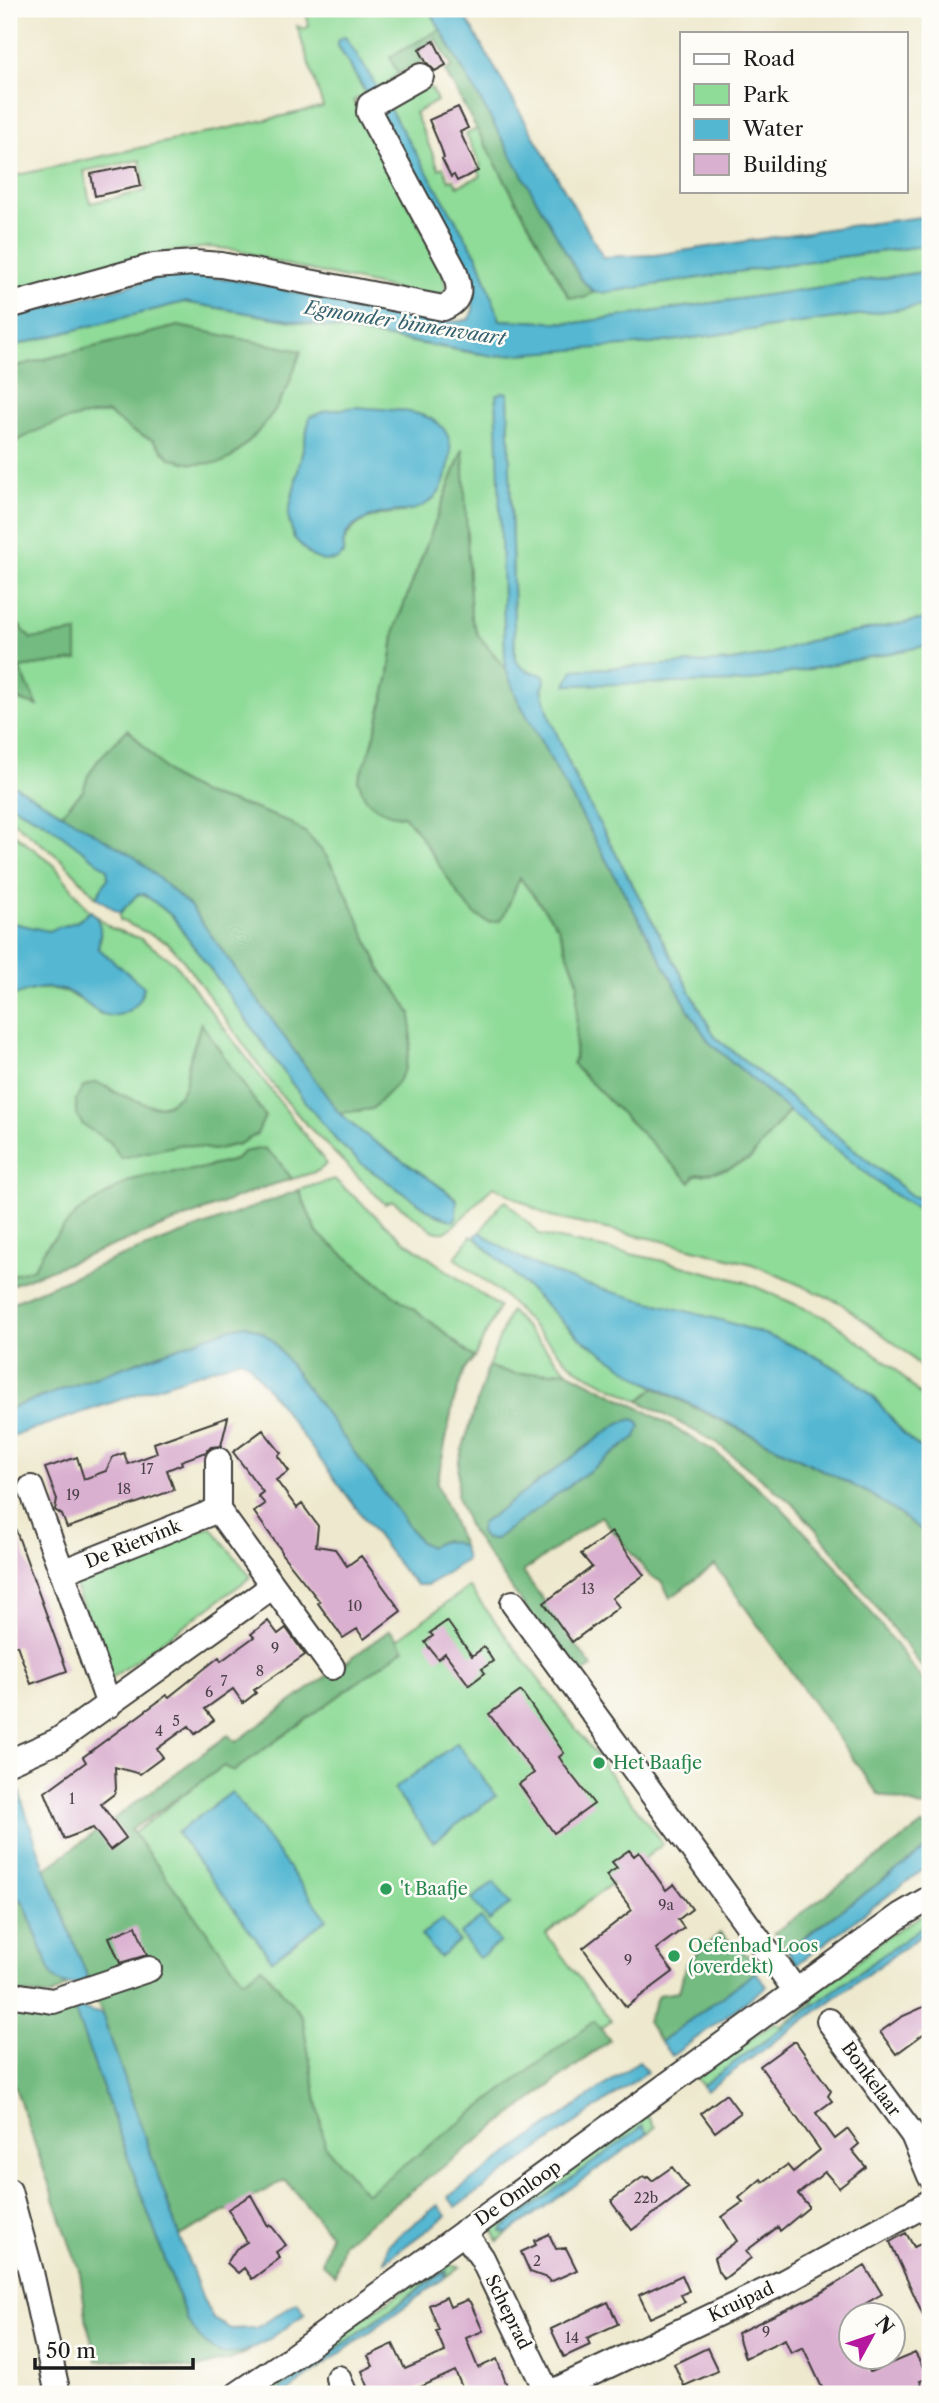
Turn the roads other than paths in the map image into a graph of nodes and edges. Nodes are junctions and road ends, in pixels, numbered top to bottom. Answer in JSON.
{"nodes":[{"id":1,"x":421,"y":76,"type":"dead end"},
{"id":2,"x":9,"y":306,"type":"edge"},
{"id":3,"x":218,"y":1460,"type":"dead end"},
{"id":4,"x":31,"y":1489,"type":"dead end"},
{"id":5,"x":218,"y":1510,"type":"junction"},
{"id":6,"x":62,"y":1572,"type":"junction"},
{"id":7,"x":273,"y":1586,"type":"junction"},
{"id":8,"x":513,"y":1604,"type":"dead end"},
{"id":9,"x":332,"y":1667,"type":"dead end"},
{"id":10,"x":110,"y":1704,"type":"junction"},
{"id":11,"x":10,"y":1762,"type":"edge"},
{"id":12,"x":930,"y":1898,"type":"edge"},
{"id":13,"x":149,"y":1969,"type":"dead end"},
{"id":14,"x":796,"y":1991,"type":"junction"},
{"id":15,"x":9,"y":1998,"type":"edge"},
{"id":16,"x":829,"y":2021,"type":"dead end"},
{"id":17,"x":930,"y":2176,"type":"edge"},
{"id":18,"x":9,"y":2191,"type":"edge"},
{"id":19,"x":930,"y":2202,"type":"edge"},
{"id":20,"x":464,"y":2232,"type":"junction"},
{"id":21,"x":58,"y":2394,"type":"edge"},
{"id":22,"x":238,"y":2394,"type":"edge"},
{"id":23,"x":548,"y":2394,"type":"edge"}],
"edges":[{"from":1,"to":2,"type":"street"},
{"from":3,"to":5,"type":"street"},
{"from":4,"to":6,"type":"street"},
{"from":5,"to":6,"type":"street","name":"De Rietvink"},
{"from":5,"to":7,"type":"street"},
{"from":6,"to":10,"type":"street","name":"De Rietvink"},
{"from":7,"to":9,"type":"street"},
{"from":7,"to":10,"type":"street"},
{"from":8,"to":14,"type":"street"},
{"from":10,"to":11,"type":"street"},
{"from":12,"to":14,"type":"street","name":"De Omloop"},
{"from":13,"to":15,"type":"street"},
{"from":14,"to":20,"type":"street","name":"De Omloop"},
{"from":16,"to":17,"type":"street","name":"Bonkelaar"},
{"from":18,"to":21,"type":"street"},
{"from":19,"to":23,"type":"street","name":"Kruipad"},
{"from":20,"to":22,"type":"street","name":"De Omloop"},
{"from":20,"to":23,"type":"street","name":"Scheprad"}]}
